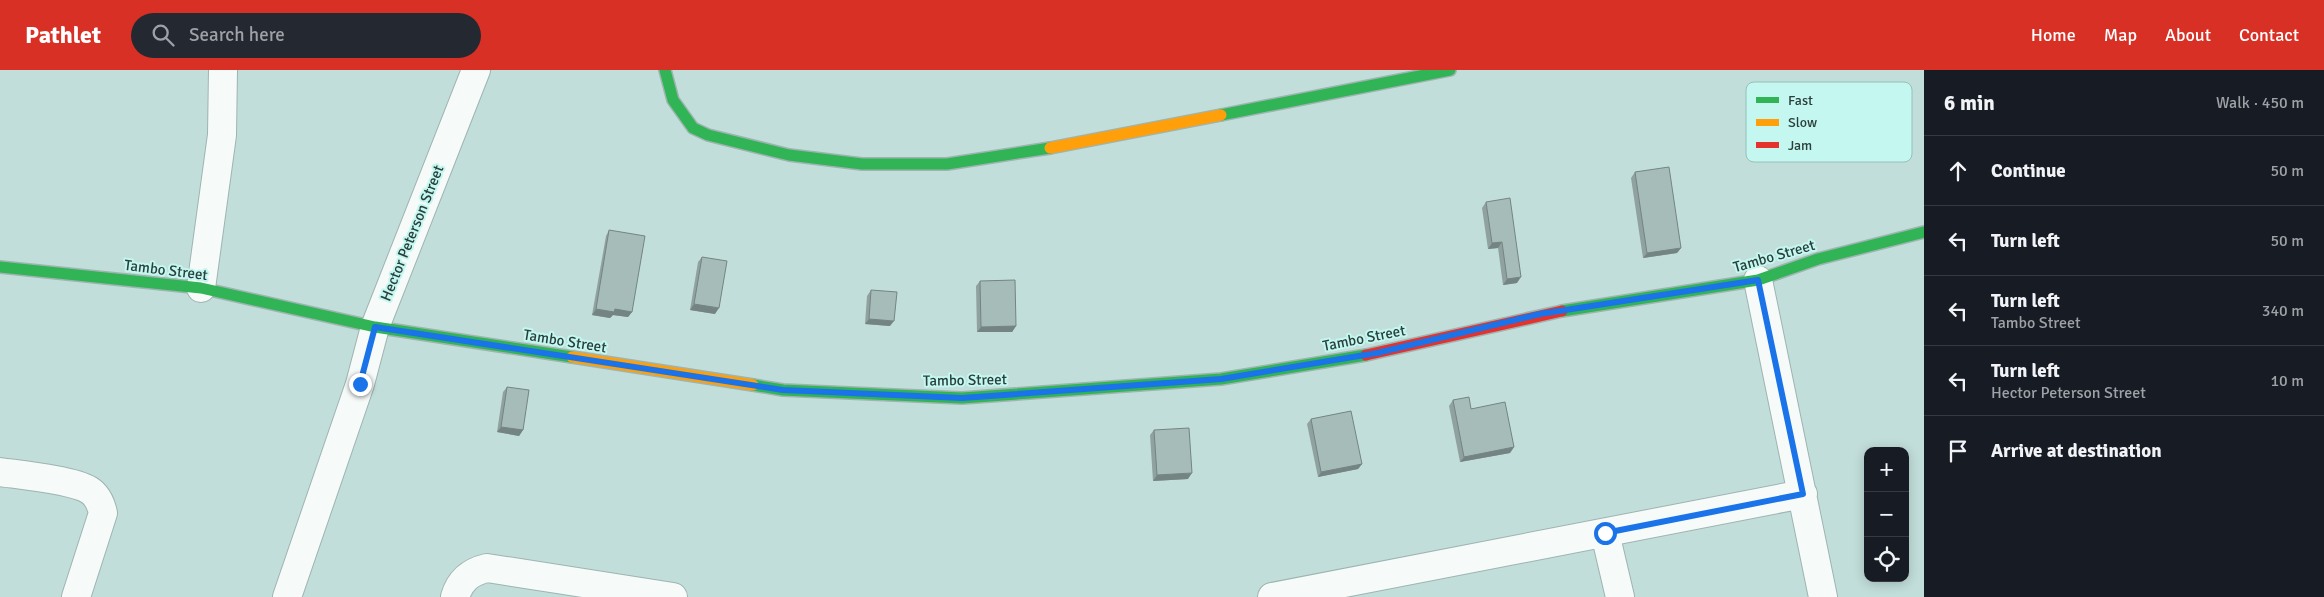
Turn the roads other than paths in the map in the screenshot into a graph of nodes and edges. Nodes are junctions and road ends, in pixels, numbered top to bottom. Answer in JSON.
{"nodes":[{"id":1,"x":223,"y":70,"type":"edge"},
{"id":2,"x":476,"y":70,"type":"edge"},
{"id":3,"x":665,"y":70,"type":"edge"},
{"id":4,"x":1450,"y":70,"type":"edge"},
{"id":5,"x":1924,"y":232,"type":"edge"},
{"id":6,"x":0,"y":266,"type":"edge"},
{"id":7,"x":1758,"y":280,"type":"junction"},
{"id":8,"x":202,"y":288,"type":"junction"},
{"id":9,"x":375,"y":327,"type":"junction"},
{"id":10,"x":0,"y":472,"type":"edge"},
{"id":11,"x":1803,"y":494,"type":"junction"},
{"id":12,"x":1605,"y":533,"type":"junction"},
{"id":13,"x":76,"y":597,"type":"edge"},
{"id":14,"x":287,"y":597,"type":"edge"},
{"id":15,"x":455,"y":597,"type":"edge"},
{"id":16,"x":673,"y":597,"type":"edge"},
{"id":17,"x":1272,"y":597,"type":"edge"},
{"id":18,"x":1620,"y":597,"type":"edge"},
{"id":19,"x":1823,"y":597,"type":"edge"}],
"edges":[{"from":1,"to":8,"type":"street"},
{"from":2,"to":9,"type":"street","name":"Hector Peterson Street"},
{"from":3,"to":4,"type":"street"},
{"from":5,"to":7,"type":"street","name":"Tambo Street"},
{"from":6,"to":8,"type":"street","name":"Tambo Street"},
{"from":7,"to":9,"type":"street","name":"Tambo Street"},
{"from":7,"to":11,"type":"street"},
{"from":8,"to":9,"type":"street","name":"Tambo Street"},
{"from":9,"to":14,"type":"street","name":"Hector Peterson Street"},
{"from":10,"to":13,"type":"street"},
{"from":11,"to":12,"type":"street"},
{"from":11,"to":19,"type":"street"},
{"from":12,"to":17,"type":"street"},
{"from":12,"to":18,"type":"street"},
{"from":15,"to":16,"type":"street"}]}
